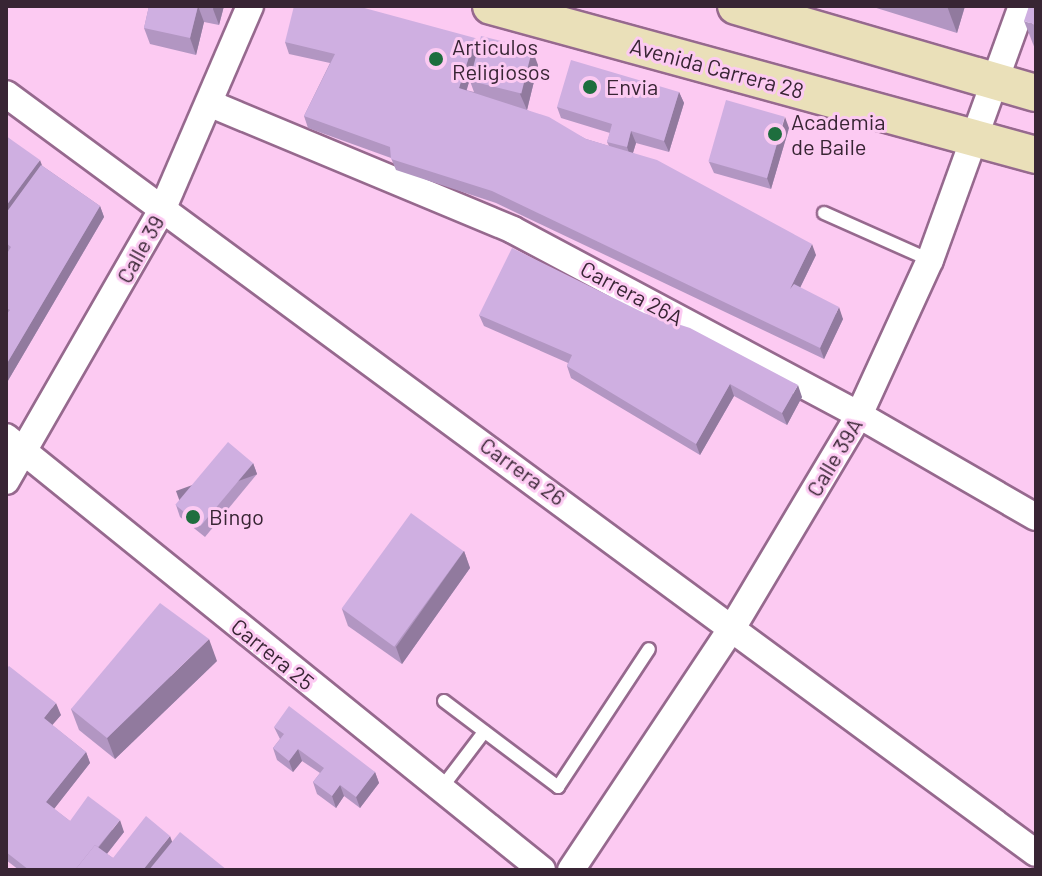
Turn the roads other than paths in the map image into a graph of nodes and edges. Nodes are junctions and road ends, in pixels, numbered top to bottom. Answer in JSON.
{"nodes":[{"id":1,"x":250,"y":6,"type":"edge"},
{"id":2,"x":491,"y":6,"type":"edge"},
{"id":3,"x":736,"y":6,"type":"edge"},
{"id":4,"x":1022,"y":6,"type":"edge"},
{"id":5,"x":996,"y":82,"type":"junction"},
{"id":6,"x":1036,"y":93,"type":"edge"},
{"id":7,"x":6,"y":94,"type":"edge"},
{"id":8,"x":211,"y":104,"type":"junction"},
{"id":9,"x":977,"y":140,"type":"junction"},
{"id":10,"x":1036,"y":155,"type":"edge"},
{"id":11,"x":163,"y":208,"type":"junction"},
{"id":12,"x":824,"y":213,"type":"dead end"},
{"id":13,"x":930,"y":260,"type":"junction"},
{"id":14,"x":859,"y":415,"type":"junction"},
{"id":15,"x":15,"y":444,"type":"edge"},
{"id":16,"x":6,"y":481,"type":"edge"},
{"id":17,"x":1036,"y":517,"type":"edge"},
{"id":18,"x":734,"y":625,"type":"junction"},
{"id":19,"x":649,"y":649,"type":"dead end"},
{"id":20,"x":444,"y":701,"type":"dead end"},
{"id":21,"x":484,"y":732,"type":"junction"},
{"id":22,"x":440,"y":790,"type":"junction"},
{"id":23,"x":1036,"y":853,"type":"edge"},
{"id":24,"x":542,"y":870,"type":"edge"},
{"id":25,"x":571,"y":870,"type":"edge"}],
"edges":[{"from":1,"to":8,"type":"street","name":"Calle 39"},
{"from":2,"to":9,"type":"main road","name":"Avenida Carrera 28"},
{"from":3,"to":5,"type":"main road"},
{"from":4,"to":5,"type":"street","name":"Calle 39A"},
{"from":5,"to":6,"type":"main road"},
{"from":5,"to":9,"type":"street","name":"Calle 39A"},
{"from":7,"to":11,"type":"street","name":"Carrera 26"},
{"from":8,"to":11,"type":"street","name":"Calle 39"},
{"from":8,"to":14,"type":"street","name":"Carrera 26A"},
{"from":9,"to":10,"type":"main road","name":"Avenida Carrera 28"},
{"from":9,"to":13,"type":"street","name":"Calle 39A"},
{"from":11,"to":15,"type":"street","name":"Calle 39"},
{"from":11,"to":18,"type":"street","name":"Carrera 26"},
{"from":12,"to":13,"type":"lane"},
{"from":13,"to":14,"type":"street","name":"Calle 39A"},
{"from":14,"to":17,"type":"street","name":"Carrera 26A"},
{"from":14,"to":18,"type":"street","name":"Calle 39A"},
{"from":15,"to":16,"type":"street","name":"Calle 39"},
{"from":15,"to":22,"type":"street","name":"Carrera 25"},
{"from":18,"to":23,"type":"street","name":"Carrera 26"},
{"from":18,"to":25,"type":"street","name":"Calle 39A"},
{"from":19,"to":21,"type":"lane"},
{"from":20,"to":21,"type":"lane"},
{"from":21,"to":22,"type":"lane"},
{"from":22,"to":24,"type":"street","name":"Carrera 25"}]}
